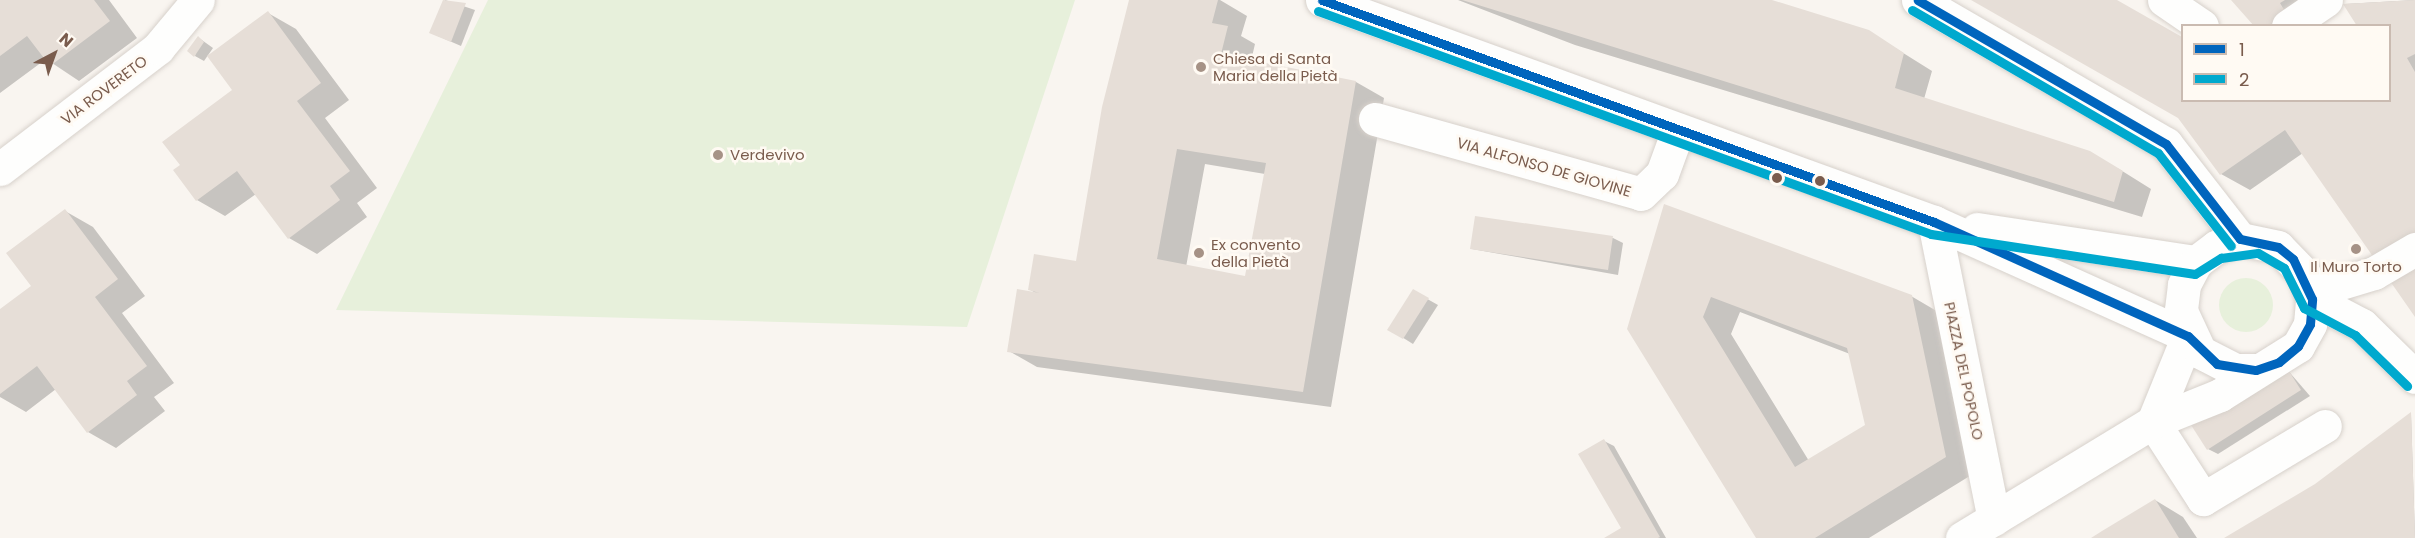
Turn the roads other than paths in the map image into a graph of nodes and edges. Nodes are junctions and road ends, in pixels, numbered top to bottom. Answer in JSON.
{"nodes":[{"id":1,"x":198,"y":0,"type":"edge"},
{"id":2,"x":1322,"y":0,"type":"edge"},
{"id":3,"x":1918,"y":0,"type":"edge"},
{"id":4,"x":2164,"y":0,"type":"edge"},
{"id":5,"x":2326,"y":0,"type":"edge"},
{"id":6,"x":2199,"y":24,"type":"edge"},
{"id":7,"x":2291,"y":24,"type":"edge"},
{"id":8,"x":1375,"y":119,"type":"dead end"},
{"id":9,"x":1678,"y":130,"type":"junction"},
{"id":10,"x":0,"y":169,"type":"edge"},
{"id":11,"x":1934,"y":222,"type":"junction"},
{"id":12,"x":2241,"y":239,"type":"junction"},
{"id":13,"x":2415,"y":249,"type":"edge"},
{"id":14,"x":2196,"y":262,"type":"junction"},
{"id":15,"x":2312,"y":296,"type":"junction"},
{"id":16,"x":2188,"y":336,"type":"junction"},
{"id":17,"x":2256,"y":370,"type":"junction"},
{"id":18,"x":2415,"y":377,"type":"edge"},
{"id":19,"x":2153,"y":422,"type":"junction"},
{"id":20,"x":2325,"y":426,"type":"dead end"},
{"id":21,"x":1994,"y":519,"type":"junction"},
{"id":22,"x":1962,"y":538,"type":"edge"}],
"edges":[{"from":1,"to":10,"type":"main road","name":"VIA ROVERETO"},
{"from":2,"to":9,"type":"main road"},
{"from":3,"to":12,"type":"main road"},
{"from":4,"to":6,"type":"main road"},
{"from":5,"to":7,"type":"main road"},
{"from":8,"to":9,"type":"main road","name":"VIA ALFONSO DE GIOVINE"},
{"from":9,"to":11,"type":"main road"},
{"from":11,"to":14,"type":"main road"},
{"from":11,"to":16,"type":"main road"},
{"from":11,"to":21,"type":"main road","name":"PIAZZA DEL POPOLO"},
{"from":12,"to":14,"type":"main road"},
{"from":12,"to":15,"type":"main road"},
{"from":13,"to":15,"type":"main road"},
{"from":14,"to":16,"type":"main road"},
{"from":15,"to":17,"type":"main road"},
{"from":15,"to":18,"type":"main road"},
{"from":16,"to":17,"type":"main road"},
{"from":16,"to":19,"type":"main road"},
{"from":17,"to":19,"type":"main road"},
{"from":19,"to":20,"type":"main road"},
{"from":19,"to":21,"type":"main road"},
{"from":21,"to":22,"type":"main road"}]}
